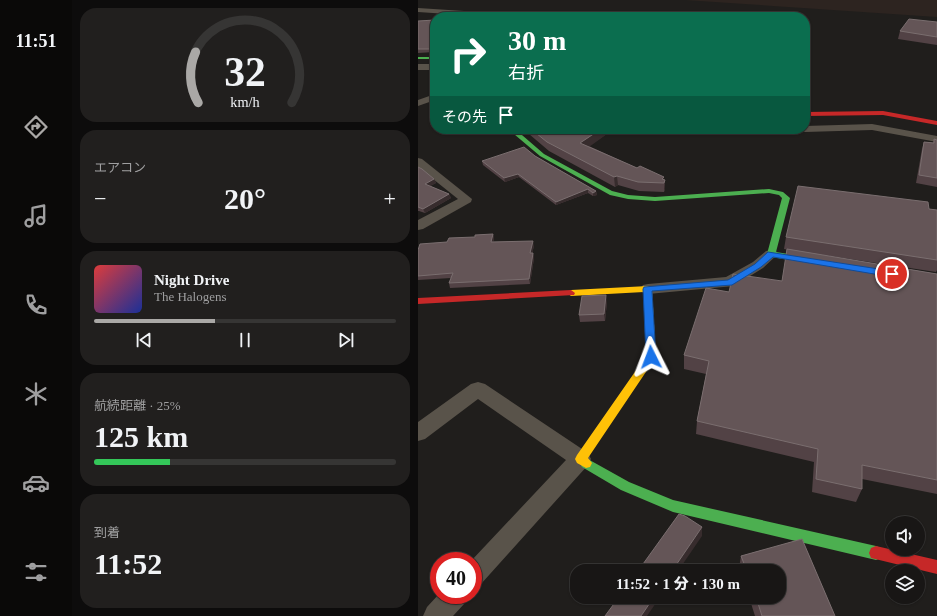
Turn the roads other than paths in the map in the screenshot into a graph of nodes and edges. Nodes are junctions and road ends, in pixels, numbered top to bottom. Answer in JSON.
{"nodes":[{"id":1,"x":418,"y":10,"type":"edge"},
{"id":2,"x":438,"y":12,"type":"edge"},
{"id":3,"x":418,"y":58,"type":"edge"},
{"id":4,"x":430,"y":58,"type":"edge"},
{"id":5,"x":418,"y":67,"type":"edge"},
{"id":6,"x":430,"y":67,"type":"edge"},
{"id":7,"x":430,"y":99,"type":"edge"},
{"id":8,"x":418,"y":103,"type":"edge"},
{"id":9,"x":810,"y":114,"type":"edge"},
{"id":10,"x":937,"y":123,"type":"edge"},
{"id":11,"x":810,"y":129,"type":"edge"},
{"id":12,"x":517,"y":134,"type":"edge"},
{"id":13,"x":937,"y":139,"type":"edge"},
{"id":14,"x":418,"y":161,"type":"edge"},
{"id":15,"x":418,"y":226,"type":"edge"},
{"id":16,"x":771,"y":254,"type":"junction"},
{"id":17,"x":824,"y":263,"type":"edge"},
{"id":18,"x":648,"y":289,"type":"junction"},
{"id":19,"x":418,"y":302,"type":"edge"},
{"id":20,"x":418,"y":433,"type":"edge"},
{"id":21,"x":581,"y":459,"type":"junction"},
{"id":22,"x":482,"y":566,"type":"edge"},
{"id":23,"x":937,"y":567,"type":"edge"},
{"id":24,"x":447,"y":604,"type":"edge"},
{"id":25,"x":436,"y":616,"type":"edge"}],
"edges":[{"from":1,"to":2,"type":"street"},
{"from":3,"to":4,"type":"street"},
{"from":5,"to":6,"type":"street"},
{"from":7,"to":8,"type":"street"},
{"from":9,"to":10,"type":"street"},
{"from":11,"to":13,"type":"street"},
{"from":12,"to":16,"type":"street"},
{"from":14,"to":15,"type":"street"},
{"from":16,"to":17,"type":"street"},
{"from":16,"to":18,"type":"street"},
{"from":18,"to":19,"type":"street"},
{"from":18,"to":21,"type":"street"},
{"from":20,"to":21,"type":"street"},
{"from":21,"to":22,"type":"street"},
{"from":21,"to":23,"type":"street"},
{"from":24,"to":25,"type":"street"}]}
